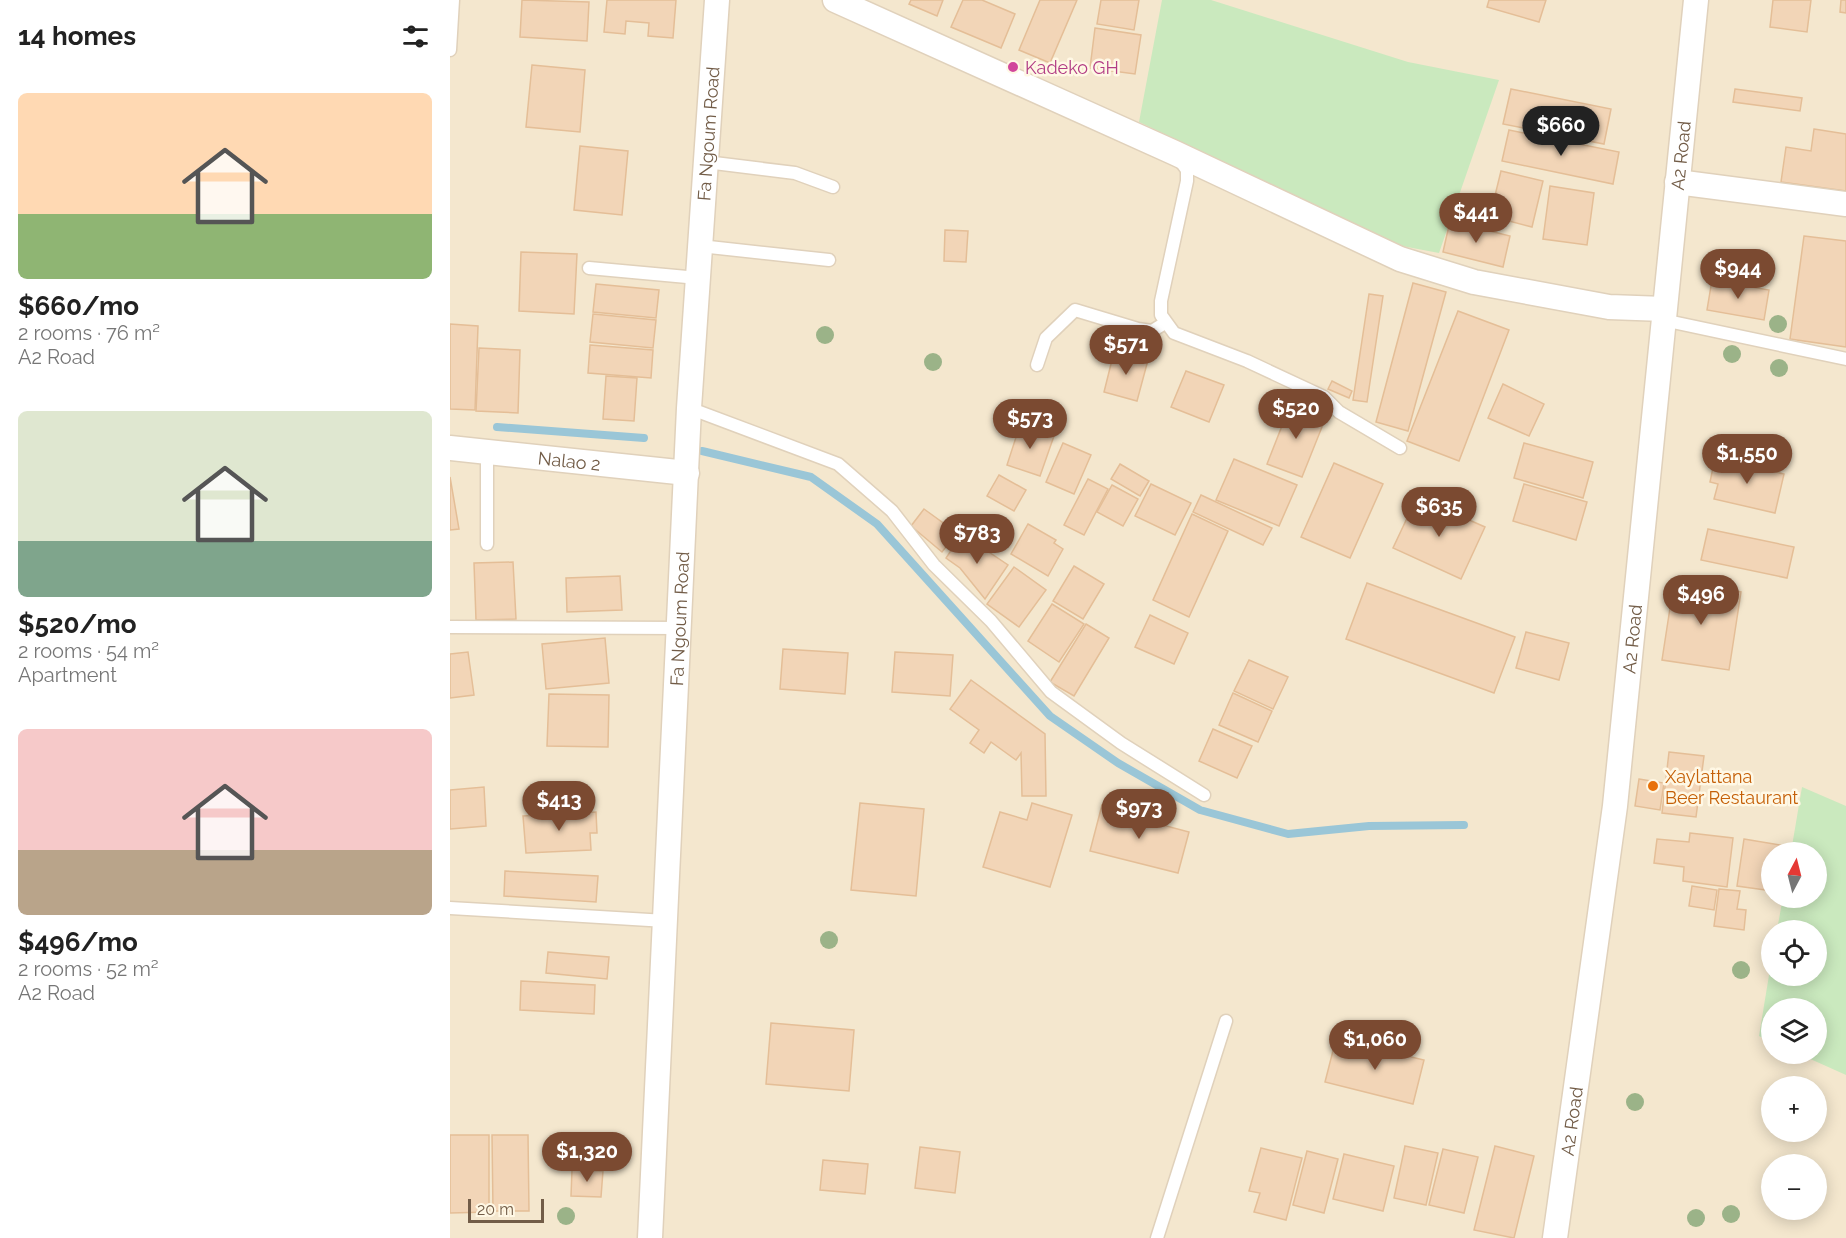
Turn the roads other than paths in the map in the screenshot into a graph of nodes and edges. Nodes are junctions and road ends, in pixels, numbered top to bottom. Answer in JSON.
{"nodes":[{"id":1,"x":453,"y":0,"type":"edge"},
{"id":2,"x":717,"y":0,"type":"edge"},
{"id":3,"x":835,"y":0,"type":"edge"},
{"id":4,"x":1696,"y":0,"type":"edge"},
{"id":5,"x":450,"y":50,"type":"edge"},
{"id":6,"x":1175,"y":153,"type":"junction"},
{"id":7,"x":706,"y":162,"type":"junction"},
{"id":8,"x":1677,"y":182,"type":"junction"},
{"id":9,"x":833,"y":187,"type":"dead end"},
{"id":10,"x":1846,"y":204,"type":"edge"},
{"id":11,"x":700,"y":246,"type":"junction"},
{"id":12,"x":829,"y":260,"type":"dead end"},
{"id":13,"x":589,"y":268,"type":"dead end"},
{"id":14,"x":698,"y":278,"type":"junction"},
{"id":15,"x":1663,"y":315,"type":"junction"},
{"id":16,"x":1164,"y":323,"type":"junction"},
{"id":17,"x":1846,"y":359,"type":"edge"},
{"id":18,"x":1037,"y":365,"type":"dead end"},
{"id":19,"x":688,"y":408,"type":"junction"},
{"id":20,"x":450,"y":448,"type":"edge"},
{"id":21,"x":1400,"y":448,"type":"dead end"},
{"id":22,"x":487,"y":452,"type":"junction"},
{"id":23,"x":687,"y":473,"type":"junction"},
{"id":24,"x":487,"y":544,"type":"dead end"},
{"id":25,"x":450,"y":627,"type":"edge"},
{"id":26,"x":680,"y":628,"type":"junction"},
{"id":27,"x":1204,"y":795,"type":"dead end"},
{"id":28,"x":450,"y":908,"type":"edge"},
{"id":29,"x":666,"y":921,"type":"junction"},
{"id":30,"x":1226,"y":1021,"type":"dead end"},
{"id":31,"x":650,"y":1238,"type":"edge"},
{"id":32,"x":1157,"y":1238,"type":"edge"},
{"id":33,"x":1555,"y":1238,"type":"edge"}],
"edges":[{"from":1,"to":5,"type":"lane"},
{"from":2,"to":7,"type":"street","name":"Fa Ngoum Road"},
{"from":3,"to":6,"type":"street"},
{"from":4,"to":8,"type":"street","name":"A2 Road"},
{"from":6,"to":15,"type":"street"},
{"from":6,"to":16,"type":"lane"},
{"from":7,"to":9,"type":"lane"},
{"from":7,"to":11,"type":"street","name":"Fa Ngoum Road"},
{"from":8,"to":10,"type":"street"},
{"from":8,"to":15,"type":"street","name":"A2 Road"},
{"from":11,"to":12,"type":"lane"},
{"from":11,"to":14,"type":"street","name":"Fa Ngoum Road"},
{"from":13,"to":14,"type":"lane"},
{"from":14,"to":19,"type":"street","name":"Fa Ngoum Road"},
{"from":15,"to":17,"type":"lane"},
{"from":15,"to":33,"type":"street","name":"A2 Road"},
{"from":16,"to":18,"type":"lane"},
{"from":16,"to":21,"type":"lane"},
{"from":19,"to":23,"type":"street","name":"Fa Ngoum Road"},
{"from":19,"to":27,"type":"lane"},
{"from":20,"to":22,"type":"street","name":"Nalao 2"},
{"from":22,"to":23,"type":"street","name":"Nalao 2"},
{"from":22,"to":24,"type":"lane"},
{"from":23,"to":26,"type":"street","name":"Fa Ngoum Road"},
{"from":25,"to":26,"type":"lane"},
{"from":26,"to":29,"type":"street","name":"Fa Ngoum Road"},
{"from":28,"to":29,"type":"lane"},
{"from":29,"to":31,"type":"street","name":"Fa Ngoum Road"},
{"from":30,"to":32,"type":"lane"}]}
